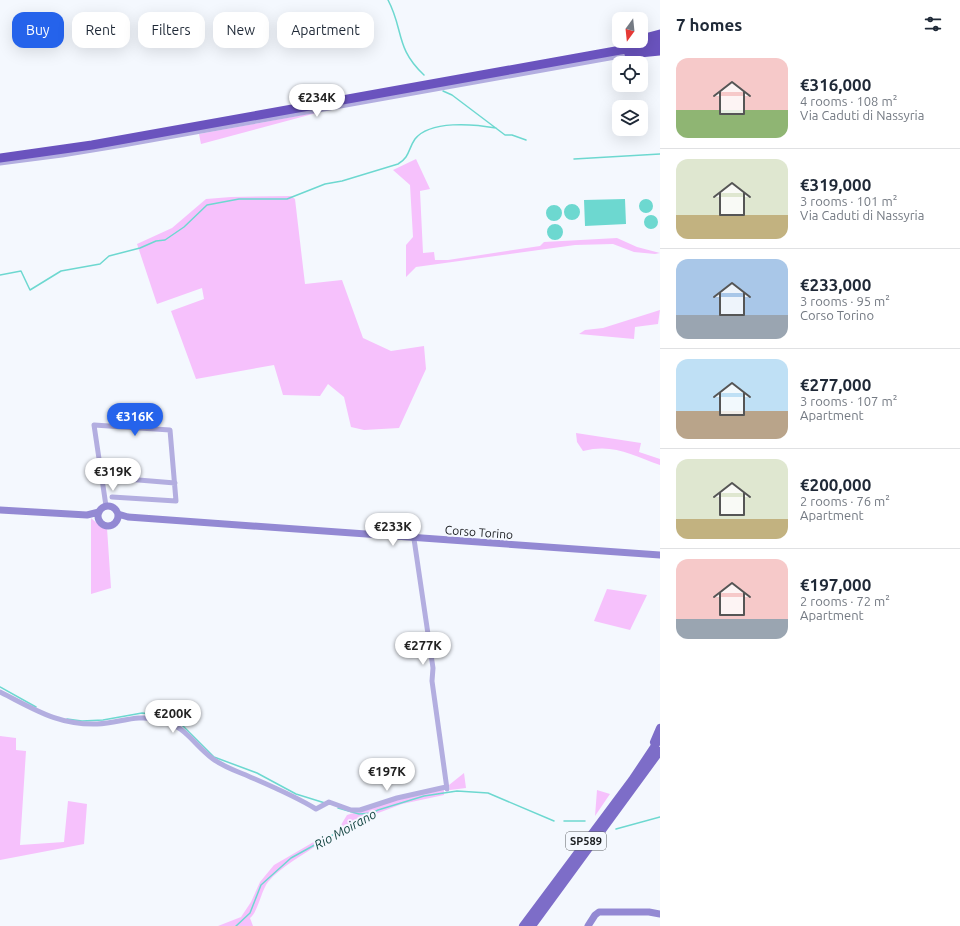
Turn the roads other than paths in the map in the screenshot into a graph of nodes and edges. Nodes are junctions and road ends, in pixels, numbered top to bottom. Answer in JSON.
{"nodes":[{"id":1,"x":660,"y":34,"type":"edge"},
{"id":2,"x":648,"y":37,"type":"edge"},
{"id":3,"x":660,"y":39,"type":"edge"},
{"id":4,"x":660,"y":43,"type":"edge"},
{"id":5,"x":615,"y":48,"type":"edge"},
{"id":6,"x":609,"y":50,"type":"junction"},
{"id":7,"x":660,"y":51,"type":"edge"},
{"id":8,"x":632,"y":54,"type":"junction"},
{"id":9,"x":0,"y":152,"type":"edge"},
{"id":10,"x":0,"y":158,"type":"edge"},
{"id":11,"x":0,"y":163,"type":"edge"},
{"id":12,"x":102,"y":477,"type":"junction"},
{"id":13,"x":175,"y":483,"type":"junction"},
{"id":14,"x":112,"y":497,"type":"dead end"},
{"id":15,"x":106,"y":506,"type":"junction"},
{"id":16,"x":0,"y":510,"type":"edge"},
{"id":17,"x":99,"y":516,"type":"junction"},
{"id":18,"x":117,"y":517,"type":"junction"},
{"id":19,"x":414,"y":539,"type":"junction"},
{"id":20,"x":660,"y":555,"type":"edge"},
{"id":21,"x":0,"y":692,"type":"edge"},
{"id":22,"x":660,"y":728,"type":"edge"},
{"id":23,"x":660,"y":738,"type":"edge"},
{"id":24,"x":659,"y":754,"type":"edge"},
{"id":25,"x":648,"y":756,"type":"junction"},
{"id":26,"x":660,"y":914,"type":"edge"},
{"id":27,"x":523,"y":926,"type":"edge"},
{"id":28,"x":532,"y":926,"type":"edge"},
{"id":29,"x":588,"y":926,"type":"edge"}],
"edges":[{"from":1,"to":2,"type":"highway"},
{"from":3,"to":6,"type":"highway"},
{"from":4,"to":6,"type":"highway"},
{"from":5,"to":6,"type":"highway"},
{"from":6,"to":8,"type":"highway"},
{"from":6,"to":9,"type":"highway"},
{"from":6,"to":10,"type":"highway"},
{"from":7,"to":8,"type":"highway"},
{"from":8,"to":11,"type":"street"},
{"from":12,"to":13,"type":"street"},
{"from":12,"to":13,"type":"street"},
{"from":12,"to":15,"type":"street"},
{"from":13,"to":14,"type":"street"},
{"from":15,"to":17,"type":"main road"},
{"from":15,"to":18,"type":"main road"},
{"from":16,"to":17,"type":"main road"},
{"from":17,"to":18,"type":"main road"},
{"from":18,"to":19,"type":"main road","name":"Corso Torino"},
{"from":19,"to":20,"type":"main road","name":"Corso Torino"},
{"from":19,"to":21,"type":"street"},
{"from":22,"to":25,"type":"main road"},
{"from":23,"to":25,"type":"main road","number":"SP589"},
{"from":24,"to":28,"type":"main road","number":"SP589"},
{"from":25,"to":27,"type":"main road","number":"SP589"},
{"from":26,"to":29,"type":"main road"}]}
